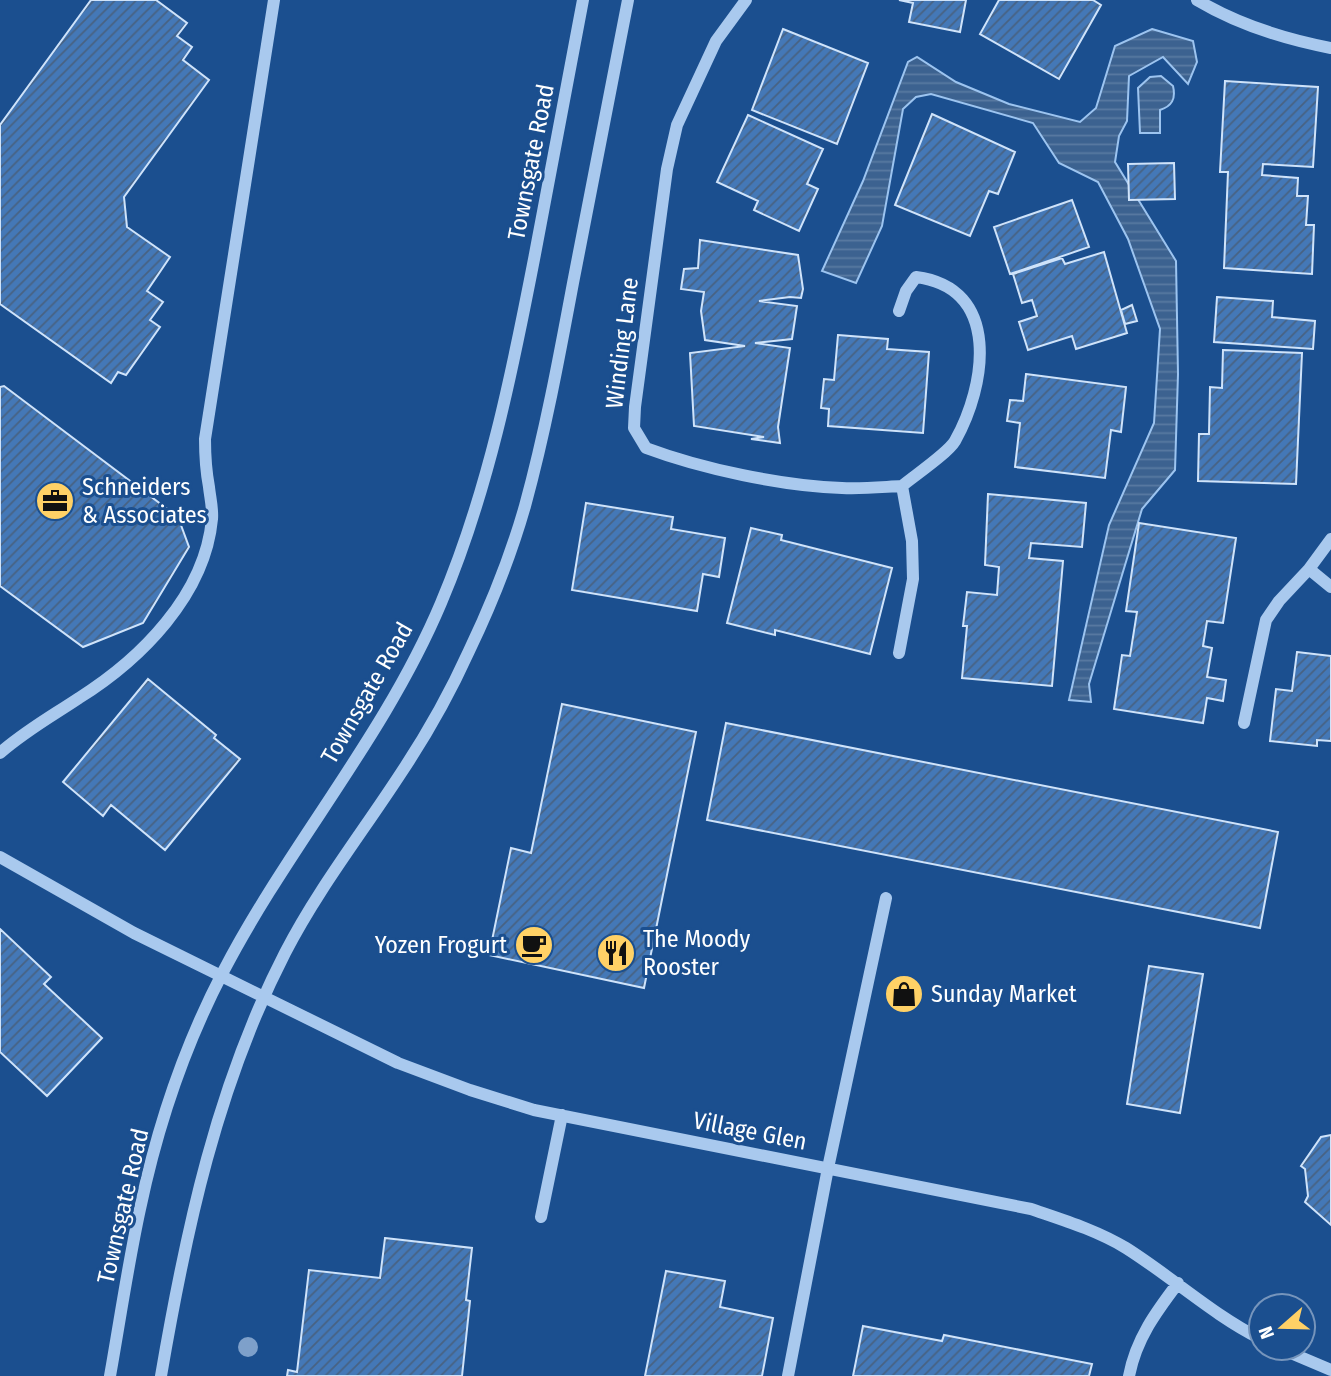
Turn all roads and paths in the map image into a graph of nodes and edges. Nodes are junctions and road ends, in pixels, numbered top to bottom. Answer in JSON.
{"nodes":[{"id":1,"x":274,"y":0,"type":"edge"},
{"id":2,"x":583,"y":0,"type":"edge"},
{"id":3,"x":628,"y":0,"type":"edge"},
{"id":4,"x":747,"y":0,"type":"edge"},
{"id":5,"x":1197,"y":0,"type":"edge"},
{"id":6,"x":1331,"y":48,"type":"edge"},
{"id":7,"x":899,"y":311,"type":"dead end"},
{"id":8,"x":902,"y":486,"type":"junction"},
{"id":9,"x":1331,"y":539,"type":"edge"},
{"id":10,"x":1309,"y":569,"type":"junction"},
{"id":11,"x":1331,"y":587,"type":"edge"},
{"id":12,"x":899,"y":653,"type":"dead end"},
{"id":13,"x":1244,"y":723,"type":"dead end"},
{"id":14,"x":0,"y":752,"type":"edge"},
{"id":15,"x":0,"y":857,"type":"edge"},
{"id":16,"x":886,"y":898,"type":"dead end"},
{"id":17,"x":220,"y":977,"type":"junction"},
{"id":18,"x":265,"y":997,"type":"junction"},
{"id":19,"x":562,"y":1115,"type":"junction"},
{"id":20,"x":828,"y":1168,"type":"junction"},
{"id":21,"x":541,"y":1217,"type":"dead end"},
{"id":22,"x":1178,"y":1283,"type":"junction"},
{"id":23,"x":1247,"y":1331,"type":"edge"},
{"id":24,"x":115,"y":1349,"type":"junction"},
{"id":25,"x":1312,"y":1362,"type":"edge"},
{"id":26,"x":1331,"y":1370,"type":"edge"},
{"id":27,"x":110,"y":1376,"type":"edge"},
{"id":28,"x":121,"y":1376,"type":"edge"},
{"id":29,"x":161,"y":1376,"type":"edge"},
{"id":30,"x":788,"y":1376,"type":"edge"},
{"id":31,"x":1129,"y":1376,"type":"edge"}],
"edges":[{"from":1,"to":14,"type":"street"},
{"from":2,"to":17,"type":"street","name":"Townsgate Road"},
{"from":3,"to":18,"type":"street"},
{"from":4,"to":8,"type":"street","name":"Winding Lane"},
{"from":5,"to":6,"type":"street"},
{"from":7,"to":8,"type":"street"},
{"from":8,"to":12,"type":"street"},
{"from":9,"to":10,"type":"street"},
{"from":10,"to":11,"type":"street"},
{"from":10,"to":13,"type":"street"},
{"from":15,"to":17,"type":"street","name":"Village Glen"},
{"from":16,"to":20,"type":"street"},
{"from":17,"to":18,"type":"street","name":"Village Glen"},
{"from":17,"to":24,"type":"street","name":"Townsgate Road"},
{"from":18,"to":19,"type":"street","name":"Village Glen"},
{"from":18,"to":29,"type":"street"},
{"from":19,"to":20,"type":"street","name":"Village Glen"},
{"from":19,"to":21,"type":"street"},
{"from":20,"to":22,"type":"street","name":"Village Glen"},
{"from":20,"to":30,"type":"street"},
{"from":22,"to":23,"type":"street","name":"Village Glen"},
{"from":22,"to":31,"type":"street"},
{"from":24,"to":27,"type":"street","name":"Townsgate Road"},
{"from":24,"to":28,"type":"street"},
{"from":25,"to":26,"type":"street"}]}
